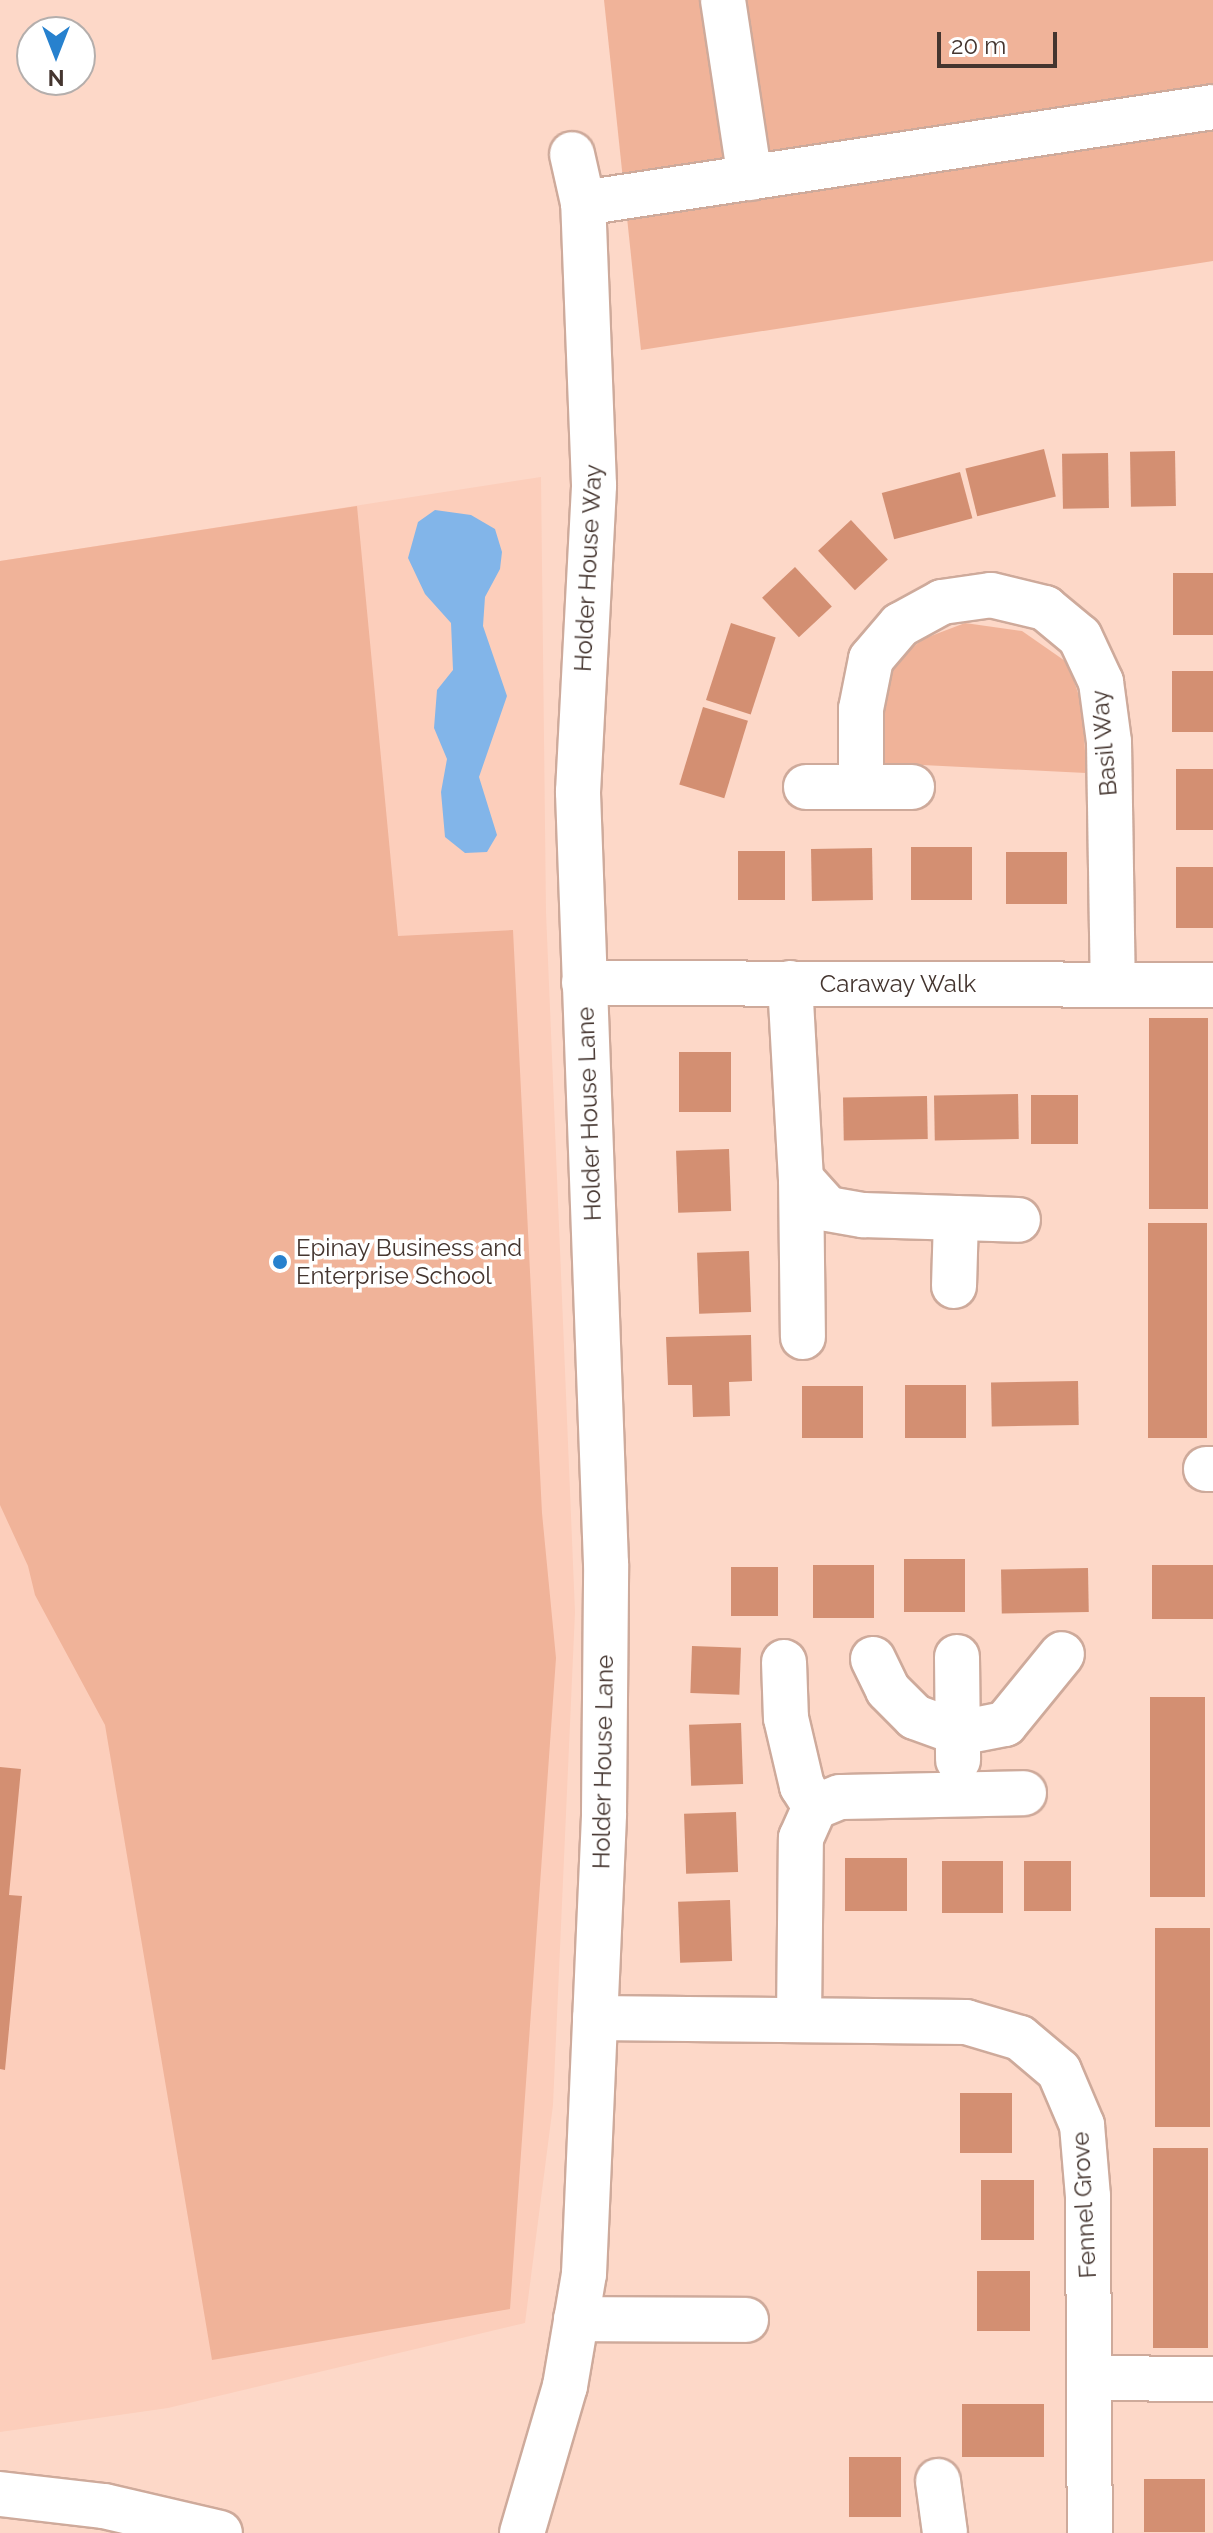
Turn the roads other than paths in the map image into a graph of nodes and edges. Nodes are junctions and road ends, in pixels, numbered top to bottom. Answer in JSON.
{"nodes":[{"id":1,"x":723,"y":0,"type":"edge"},
{"id":2,"x":1213,"y":107,"type":"edge"},
{"id":3,"x":572,"y":154,"type":"dead end"},
{"id":4,"x":750,"y":178,"type":"junction"},
{"id":5,"x":583,"y":203,"type":"junction"},
{"id":6,"x":806,"y":787,"type":"dead end"},
{"id":7,"x":861,"y":787,"type":"junction"},
{"id":8,"x":912,"y":787,"type":"dead end"},
{"id":9,"x":584,"y":983,"type":"junction"},
{"id":10,"x":790,"y":983,"type":"junction"},
{"id":11,"x":1113,"y":985,"type":"junction"},
{"id":12,"x":1213,"y":985,"type":"edge"},
{"id":13,"x":801,"y":1179,"type":"junction"},
{"id":14,"x":956,"y":1218,"type":"junction"},
{"id":15,"x":1018,"y":1220,"type":"dead end"},
{"id":16,"x":954,"y":1286,"type":"dead end"},
{"id":17,"x":803,"y":1337,"type":"dead end"},
{"id":18,"x":1062,"y":1654,"type":"dead end"},
{"id":19,"x":957,"y":1657,"type":"dead end"},
{"id":20,"x":873,"y":1659,"type":"dead end"},
{"id":21,"x":784,"y":1662,"type":"dead end"},
{"id":22,"x":959,"y":1733,"type":"junction"},
{"id":23,"x":1024,"y":1793,"type":"dead end"},
{"id":24,"x":957,"y":1794,"type":"junction"},
{"id":25,"x":815,"y":1807,"type":"junction"},
{"id":26,"x":595,"y":2018,"type":"junction"},
{"id":27,"x":799,"y":2020,"type":"junction"},
{"id":28,"x":576,"y":2319,"type":"junction"},
{"id":29,"x":746,"y":2320,"type":"dead end"},
{"id":30,"x":1090,"y":2378,"type":"junction"},
{"id":31,"x":1213,"y":2379,"type":"edge"},
{"id":32,"x":938,"y":2481,"type":"dead end"},
{"id":33,"x":0,"y":2494,"type":"edge"},
{"id":34,"x":220,"y":2533,"type":"edge"},
{"id":35,"x":522,"y":2533,"type":"edge"},
{"id":36,"x":945,"y":2533,"type":"edge"},
{"id":37,"x":1090,"y":2533,"type":"edge"}],
"edges":[{"from":1,"to":4,"type":"street"},
{"from":2,"to":4,"type":"street"},
{"from":3,"to":5,"type":"street","name":"Holder House Way"},
{"from":4,"to":5,"type":"street"},
{"from":5,"to":9,"type":"street","name":"Holder House Way"},
{"from":6,"to":7,"type":"street"},
{"from":7,"to":8,"type":"street"},
{"from":7,"to":11,"type":"street","name":"Basil Way"},
{"from":9,"to":10,"type":"street","name":"Caraway Walk"},
{"from":9,"to":26,"type":"street","name":"Holder House Lane"},
{"from":10,"to":11,"type":"street","name":"Caraway Walk"},
{"from":10,"to":13,"type":"street"},
{"from":11,"to":12,"type":"street","name":"Caraway Walk"},
{"from":13,"to":14,"type":"street"},
{"from":13,"to":17,"type":"street"},
{"from":14,"to":15,"type":"street"},
{"from":14,"to":16,"type":"street"},
{"from":18,"to":22,"type":"street"},
{"from":19,"to":22,"type":"street"},
{"from":20,"to":22,"type":"street"},
{"from":21,"to":25,"type":"street"},
{"from":22,"to":24,"type":"street"},
{"from":23,"to":24,"type":"street"},
{"from":24,"to":25,"type":"street"},
{"from":25,"to":27,"type":"street"},
{"from":26,"to":27,"type":"street","name":"Fennel Grove"},
{"from":26,"to":28,"type":"street","name":"Holder House Lane"},
{"from":27,"to":30,"type":"street","name":"Fennel Grove"},
{"from":28,"to":29,"type":"street"},
{"from":28,"to":35,"type":"street","name":"Holder House Lane"},
{"from":30,"to":31,"type":"street"},
{"from":30,"to":37,"type":"street","name":"Fennel Grove"},
{"from":32,"to":36,"type":"street"},
{"from":33,"to":34,"type":"street"}]}
